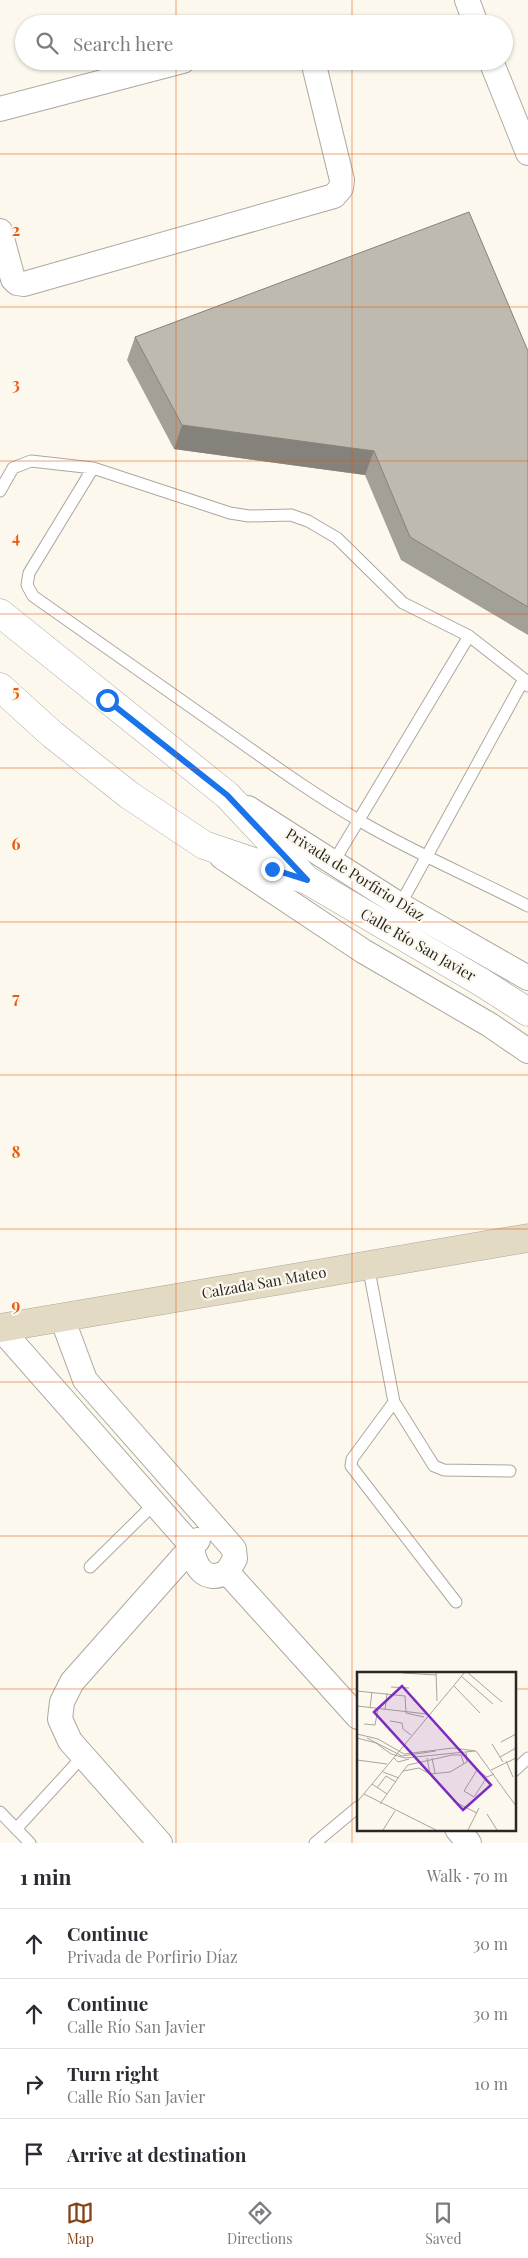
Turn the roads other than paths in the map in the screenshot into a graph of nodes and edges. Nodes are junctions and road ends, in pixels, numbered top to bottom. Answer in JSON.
{"nodes":[{"id":1,"x":467,"y":0,"type":"edge"},
{"id":2,"x":473,"y":15,"type":"edge"},
{"id":3,"x":149,"y":70,"type":"edge"},
{"id":4,"x":314,"y":70,"type":"edge"},
{"id":5,"x":495,"y":70,"type":"edge"},
{"id":6,"x":0,"y":109,"type":"edge"},
{"id":7,"x":528,"y":153,"type":"edge"},
{"id":8,"x":0,"y":231,"type":"edge"},
{"id":9,"x":93,"y":468,"type":"junction"},
{"id":10,"x":0,"y":491,"type":"edge"},
{"id":11,"x":2,"y":616,"type":"edge"},
{"id":12,"x":469,"y":636,"type":"junction"},
{"id":13,"x":526,"y":682,"type":"edge"},
{"id":14,"x":0,"y":687,"type":"edge"},
{"id":15,"x":227,"y":795,"type":"junction"},
{"id":16,"x":359,"y":821,"type":"junction"},
{"id":17,"x":204,"y":845,"type":"junction"},
{"id":18,"x":427,"y":858,"type":"junction"},
{"id":19,"x":333,"y":863,"type":"junction"},
{"id":20,"x":307,"y":880,"type":"junction"},
{"id":21,"x":400,"y":905,"type":"junction"},
{"id":22,"x":528,"y":906,"type":"edge"},
{"id":23,"x":528,"y":978,"type":"edge"},
{"id":24,"x":528,"y":1012,"type":"edge"},
{"id":25,"x":528,"y":1051,"type":"edge"},
{"id":26,"x":528,"y":1238,"type":"edge"},
{"id":27,"x":368,"y":1265,"type":"junction"},
{"id":28,"x":62,"y":1318,"type":"junction"},
{"id":29,"x":0,"y":1328,"type":"edge"},
{"id":30,"x":394,"y":1402,"type":"junction"},
{"id":31,"x":510,"y":1471,"type":"dead end"},
{"id":32,"x":154,"y":1504,"type":"junction"},
{"id":33,"x":212,"y":1526,"type":"junction"},
{"id":34,"x":192,"y":1546,"type":"junction"},
{"id":35,"x":90,"y":1567,"type":"dead end"},
{"id":36,"x":227,"y":1572,"type":"junction"},
{"id":37,"x":456,"y":1602,"type":"dead end"},
{"id":38,"x":357,"y":1716,"type":"edge"},
{"id":39,"x":84,"y":1755,"type":"junction"},
{"id":40,"x":528,"y":1758,"type":"edge"},
{"id":41,"x":516,"y":1769,"type":"edge"},
{"id":42,"x":357,"y":1808,"type":"edge"},
{"id":43,"x":0,"y":1812,"type":"edge"},
{"id":44,"x":16,"y":1829,"type":"junction"},
{"id":45,"x":30,"y":1843,"type":"edge"},
{"id":46,"x":160,"y":1843,"type":"edge"},
{"id":47,"x":316,"y":1843,"type":"edge"}],
"edges":[{"from":1,"to":2,"type":"street"},
{"from":3,"to":6,"type":"street"},
{"from":4,"to":8,"type":"street"},
{"from":5,"to":7,"type":"street"},
{"from":9,"to":10,"type":"lane"},
{"from":9,"to":12,"type":"lane"},
{"from":9,"to":16,"type":"lane"},
{"from":11,"to":15,"type":"street","name":"Privada de Porfirio Díaz"},
{"from":12,"to":13,"type":"lane"},
{"from":12,"to":16,"type":"lane"},
{"from":13,"to":18,"type":"lane"},
{"from":14,"to":17,"type":"street"},
{"from":15,"to":19,"type":"street","name":"Privada de Porfirio Díaz"},
{"from":15,"to":20,"type":"street","name":"Calle Río San Javier"},
{"from":16,"to":18,"type":"lane"},
{"from":16,"to":19,"type":"lane"},
{"from":17,"to":20,"type":"street","name":"Calle Río San Javier"},
{"from":17,"to":25,"type":"street"},
{"from":18,"to":21,"type":"lane"},
{"from":18,"to":22,"type":"lane"},
{"from":19,"to":21,"type":"street","name":"Privada de Porfirio Díaz"},
{"from":20,"to":24,"type":"street","name":"Calle Río San Javier"},
{"from":21,"to":23,"type":"street","name":"Privada de Porfirio Díaz"},
{"from":26,"to":27,"type":"main road","name":"Calzada San Mateo"},
{"from":27,"to":28,"type":"main road","name":"Calzada San Mateo"},
{"from":27,"to":30,"type":"lane"},
{"from":28,"to":29,"type":"main road","name":"Calzada San Mateo"},
{"from":28,"to":33,"type":"street"},
{"from":29,"to":32,"type":"street"},
{"from":30,"to":31,"type":"lane"},
{"from":30,"to":37,"type":"lane"},
{"from":32,"to":34,"type":"street"},
{"from":32,"to":35,"type":"lane"},
{"from":33,"to":34,"type":"street"},
{"from":33,"to":36,"type":"street"},
{"from":34,"to":36,"type":"street"},
{"from":34,"to":39,"type":"street"},
{"from":36,"to":38,"type":"street"},
{"from":39,"to":44,"type":"lane"},
{"from":39,"to":46,"type":"street"},
{"from":40,"to":41,"type":"lane"},
{"from":42,"to":47,"type":"lane"},
{"from":43,"to":44,"type":"lane"},
{"from":44,"to":45,"type":"lane"}]}
